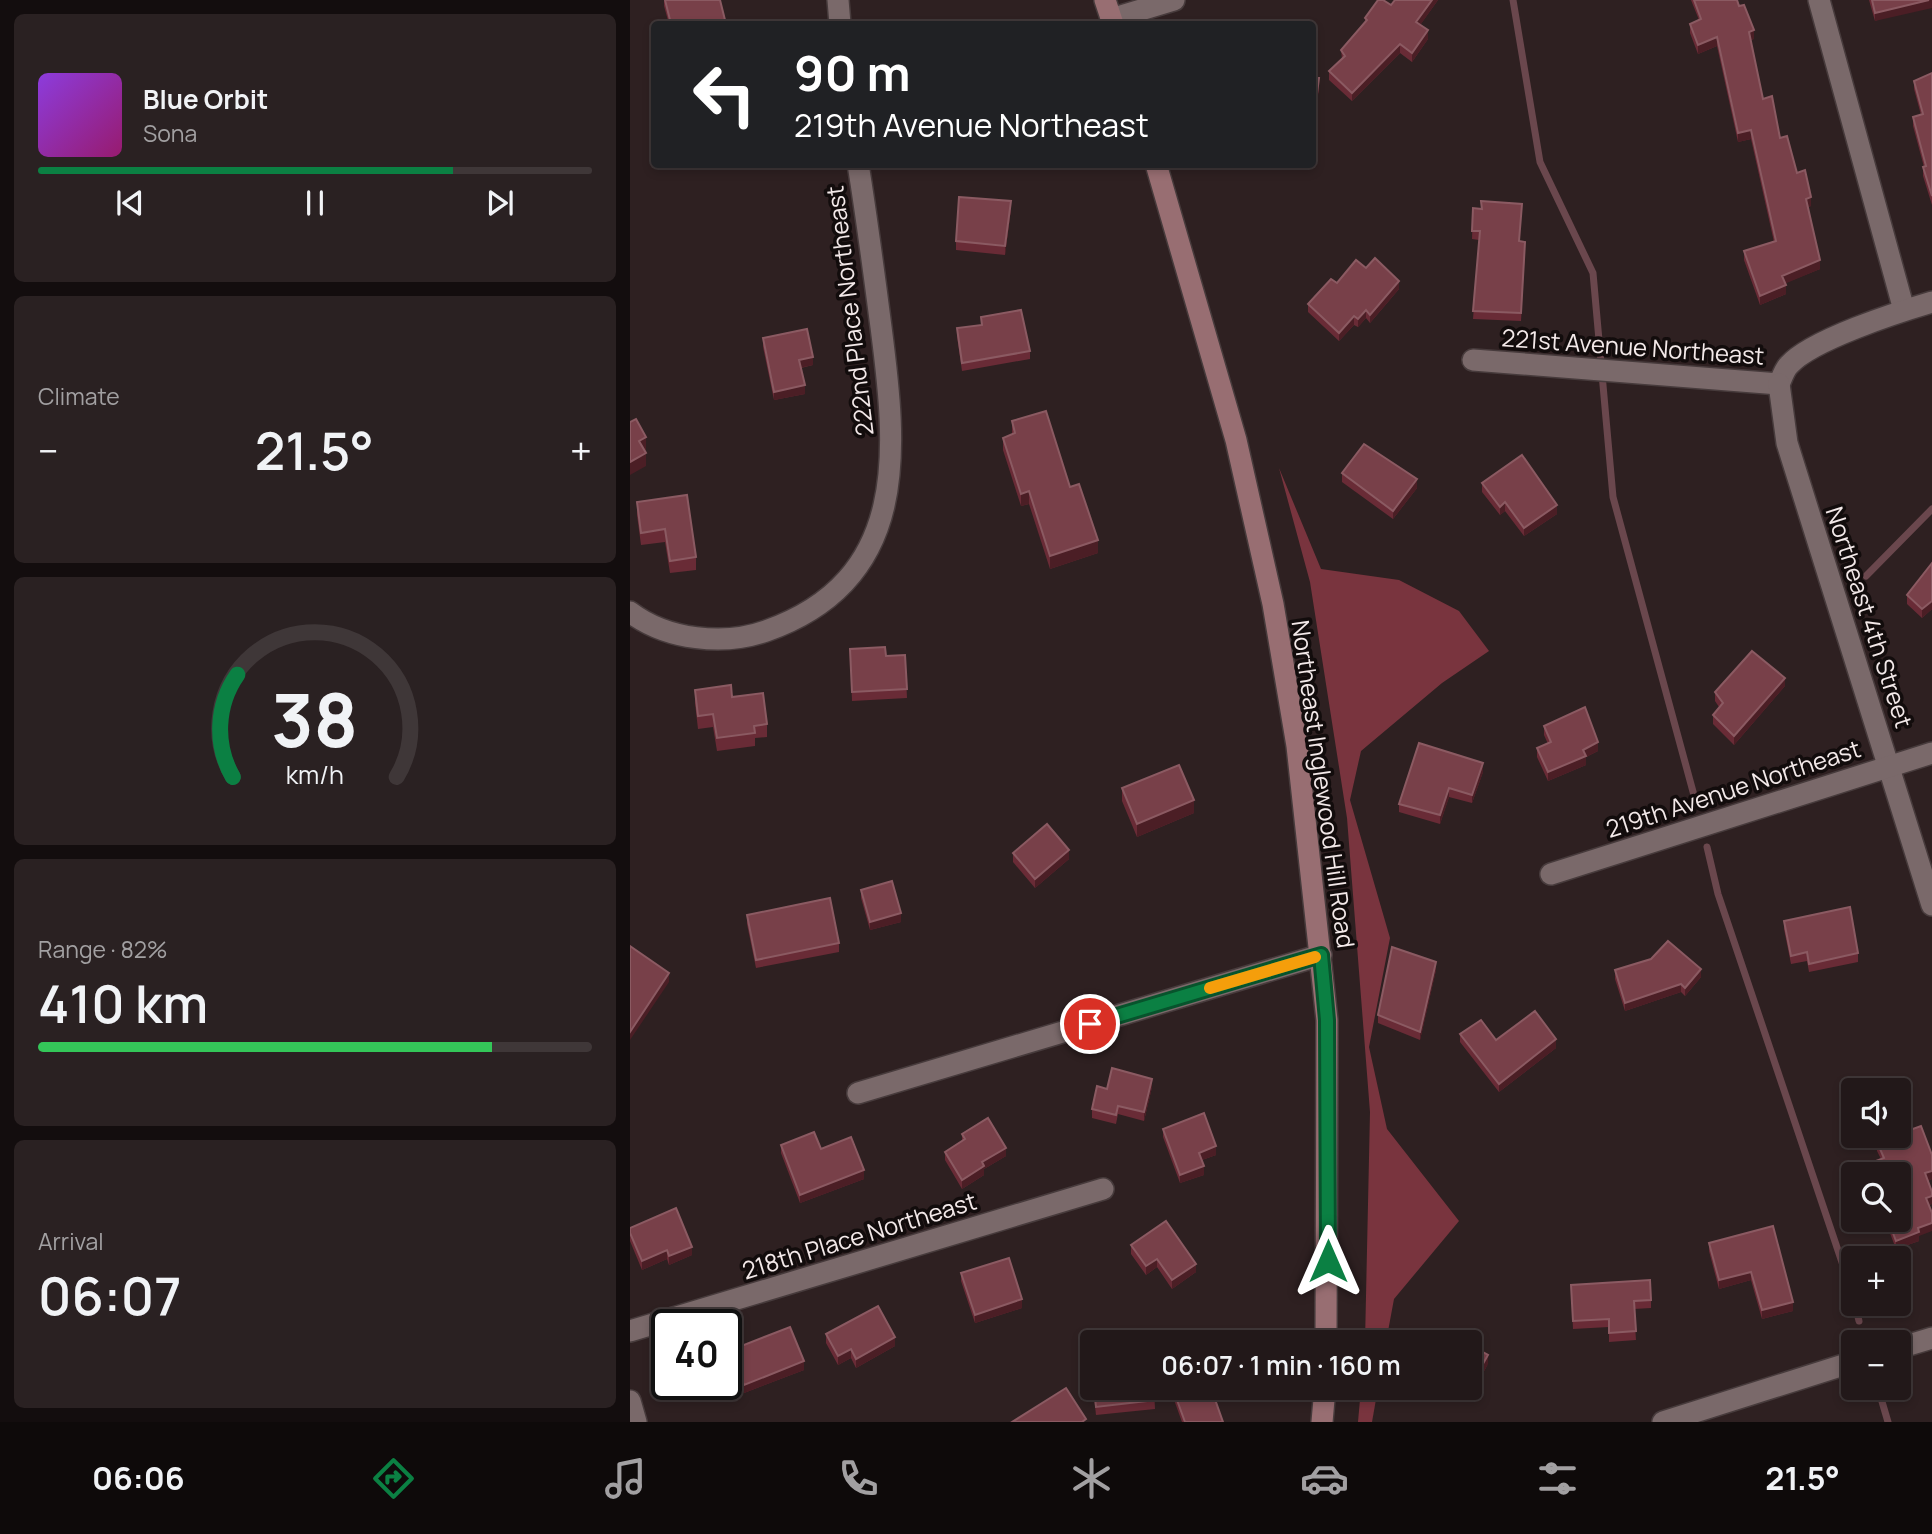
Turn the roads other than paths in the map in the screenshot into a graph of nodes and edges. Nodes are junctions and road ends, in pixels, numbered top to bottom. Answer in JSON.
{"nodes":[{"id":1,"x":838,"y":0,"type":"edge"},
{"id":2,"x":1174,"y":0,"type":"edge"},
{"id":3,"x":1819,"y":0,"type":"edge"},
{"id":4,"x":1110,"y":14,"type":"edge"},
{"id":5,"x":840,"y":21,"type":"edge"},
{"id":6,"x":859,"y":168,"type":"edge"},
{"id":7,"x":1157,"y":168,"type":"edge"},
{"id":8,"x":1932,"y":302,"type":"edge"},
{"id":9,"x":1904,"y":310,"type":"junction"},
{"id":10,"x":1473,"y":360,"type":"dead end"},
{"id":11,"x":1779,"y":384,"type":"junction"},
{"id":12,"x":630,"y":612,"type":"edge"},
{"id":13,"x":1932,"y":753,"type":"edge"},
{"id":14,"x":1890,"y":766,"type":"junction"},
{"id":15,"x":1551,"y":874,"type":"dead end"},
{"id":16,"x":1932,"y":905,"type":"edge"},
{"id":17,"x":1321,"y":955,"type":"junction"},
{"id":18,"x":858,"y":1093,"type":"dead end"},
{"id":19,"x":1103,"y":1189,"type":"dead end"},
{"id":20,"x":1326,"y":1330,"type":"edge"},
{"id":21,"x":630,"y":1331,"type":"edge"},
{"id":22,"x":1932,"y":1338,"type":"edge"},
{"id":23,"x":1911,"y":1344,"type":"edge"},
{"id":24,"x":1841,"y":1366,"type":"edge"},
{"id":25,"x":1324,"y":1400,"type":"edge"},
{"id":26,"x":630,"y":1401,"type":"edge"},
{"id":27,"x":636,"y":1422,"type":"edge"},
{"id":28,"x":1322,"y":1422,"type":"edge"},
{"id":29,"x":1663,"y":1422,"type":"edge"}],
"edges":[{"from":1,"to":5,"type":"street"},
{"from":2,"to":4,"type":"street"},
{"from":3,"to":9,"type":"street"},
{"from":6,"to":12,"type":"street","name":"222nd Place Northeast"},
{"from":7,"to":17,"type":"street","name":"Northeast Inglewood Hill Road"},
{"from":8,"to":9,"type":"street","name":"221st Avenue Northeast"},
{"from":9,"to":11,"type":"street","name":"221st Avenue Northeast"},
{"from":10,"to":11,"type":"street","name":"221st Avenue Northeast"},
{"from":11,"to":14,"type":"street","name":"Northeast 4th Street"},
{"from":13,"to":14,"type":"street","name":"219th Avenue Northeast"},
{"from":14,"to":15,"type":"street","name":"219th Avenue Northeast"},
{"from":14,"to":16,"type":"street","name":"Northeast 4th Street"},
{"from":17,"to":18,"type":"street"},
{"from":17,"to":20,"type":"street","name":"Northeast Inglewood Hill Road"},
{"from":19,"to":21,"type":"street","name":"218th Place Northeast"},
{"from":22,"to":23,"type":"street"},
{"from":24,"to":29,"type":"street"},
{"from":25,"to":28,"type":"street"},
{"from":26,"to":27,"type":"street"}]}
